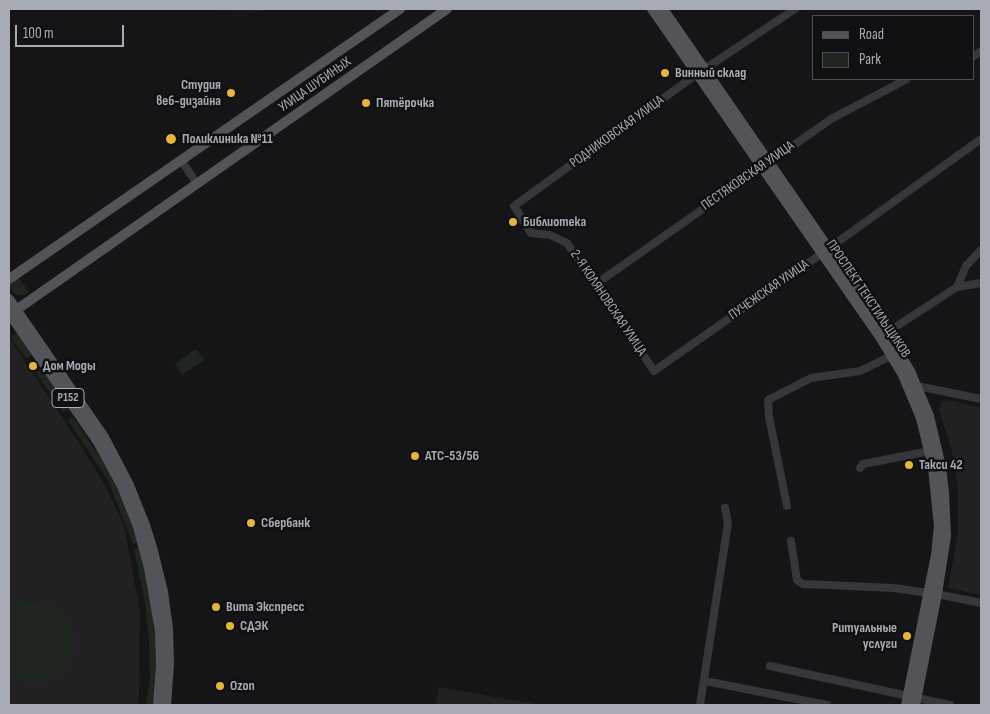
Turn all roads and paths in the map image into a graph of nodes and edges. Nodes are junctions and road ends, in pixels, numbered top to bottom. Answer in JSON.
{"nodes":[{"id":1,"x":400,"y":9,"type":"edge"},
{"id":2,"x":447,"y":9,"type":"edge"},
{"id":3,"x":652,"y":9,"type":"edge"},
{"id":4,"x":663,"y":9,"type":"edge"},
{"id":5,"x":795,"y":9,"type":"edge"},
{"id":6,"x":700,"y":71,"type":"junction"},
{"id":7,"x":905,"y":80,"type":"edge"},
{"id":8,"x":981,"y":139,"type":"edge"},
{"id":9,"x":182,"y":160,"type":"junction"},
{"id":10,"x":765,"y":164,"type":"junction"},
{"id":11,"x":198,"y":184,"type":"junction"},
{"id":12,"x":514,"y":206,"type":"joint"},
{"id":13,"x":981,"y":250,"type":"edge"},
{"id":14,"x":824,"y":251,"type":"junction"},
{"id":15,"x":9,"y":279,"type":"edge"},
{"id":16,"x":981,"y":283,"type":"edge"},
{"id":17,"x":596,"y":284,"type":"junction"},
{"id":18,"x":958,"y":287,"type":"junction"},
{"id":19,"x":9,"y":299,"type":"edge"},
{"id":20,"x":11,"y":313,"type":"edge"},
{"id":21,"x":884,"y":335,"type":"junction"},
{"id":22,"x":891,"y":356,"type":"junction"},
{"id":23,"x":654,"y":370,"type":"joint"},
{"id":24,"x":914,"y":388,"type":"junction"},
{"id":25,"x":981,"y":398,"type":"edge"},
{"id":26,"x":930,"y":451,"type":"junction"},
{"id":27,"x":860,"y":468,"type":"dead end"},
{"id":28,"x":787,"y":506,"type":"dead end"},
{"id":29,"x":725,"y":508,"type":"dead end"},
{"id":30,"x":791,"y":541,"type":"dead end"},
{"id":31,"x":933,"y":594,"type":"junction"},
{"id":32,"x":981,"y":603,"type":"edge"},
{"id":33,"x":770,"y":666,"type":"dead end"},
{"id":34,"x":705,"y":681,"type":"junction"},
{"id":35,"x":912,"y":701,"type":"edge"},
{"id":36,"x":158,"y":705,"type":"edge"},
{"id":37,"x":166,"y":705,"type":"edge"},
{"id":38,"x":700,"y":705,"type":"edge"},
{"id":39,"x":827,"y":705,"type":"edge"},
{"id":40,"x":950,"y":705,"type":"edge"}],
"edges":[{"from":1,"to":9,"type":"main road","name":"УЛИЦА ШУБИНЫХ"},
{"from":2,"to":11,"type":"main road","name":"УЛИЦА ШУБИНЫХ"},
{"from":3,"to":6,"type":"main road","name":"ПРОСПЕКТ ТЕКСТИЛЬЩИКОВ"},
{"from":4,"to":6,"type":"main road","name":"ПРОСПЕКТ ТЕКСТИЛЬЩИКОВ"},
{"from":5,"to":6,"type":"street","name":"РОДНИКОВСКАЯ УЛИЦА"},
{"from":6,"to":10,"type":"main road","name":"ПРОСПЕКТ ТЕКСТИЛЬЩИКОВ"},
{"from":6,"to":12,"type":"street","name":"РОДНИКОВСКАЯ УЛИЦА"},
{"from":7,"to":10,"type":"street","name":"ПЕСТЯКОВСКАЯ УЛИЦА"},
{"from":8,"to":14,"type":"street","name":"ПУЧЕЖСКАЯ УЛИЦА"},
{"from":9,"to":11,"type":"street"},
{"from":9,"to":15,"type":"main road","name":"УЛИЦА ШУБИНЫХ"},
{"from":10,"to":14,"type":"main road","name":"ПРОСПЕКТ ТЕКСТИЛЬЩИКОВ"},
{"from":10,"to":17,"type":"street","name":"ПЕСТЯКОВСКАЯ УЛИЦА"},
{"from":11,"to":20,"type":"main road","name":"УЛИЦА ШУБИНЫХ"},
{"from":12,"to":17,"type":"street","name":"2-Я КОЛЯНОВСКАЯ УЛИЦА"},
{"from":13,"to":18,"type":"street"},
{"from":14,"to":21,"type":"main road","name":"ПРОСПЕКТ ТЕКСТИЛЬЩИКОВ"},
{"from":14,"to":23,"type":"street","name":"ПУЧЕЖСКАЯ УЛИЦА"},
{"from":16,"to":18,"type":"street"},
{"from":17,"to":23,"type":"street","name":"2-Я КОЛЯНОВСКАЯ УЛИЦА"},
{"from":18,"to":21,"type":"street"},
{"from":19,"to":20,"type":"main road","number":"Р152"},
{"from":20,"to":36,"type":"main road","number":"Р152"},
{"from":20,"to":37,"type":"main road","number":"Р152"},
{"from":21,"to":22,"type":"main road","name":"ПРОСПЕКТ ТЕКСТИЛЬЩИКОВ"},
{"from":21,"to":24,"type":"main road","name":"ПРОСПЕКТ ТЕКСТИЛЬЩИКОВ"},
{"from":22,"to":24,"type":"main road","name":"ПРОСПЕКТ ТЕКСТИЛЬЩИКОВ"},
{"from":22,"to":28,"type":"street"},
{"from":24,"to":25,"type":"street"},
{"from":24,"to":26,"type":"main road","name":"ПРОСПЕКТ ТЕКСТИЛЬЩИКОВ"},
{"from":24,"to":31,"type":"main road","name":"ПРОСПЕКТ ТЕКСТИЛЬЩИКОВ"},
{"from":26,"to":27,"type":"street"},
{"from":26,"to":31,"type":"main road","name":"ПРОСПЕКТ ТЕКСТИЛЬЩИКОВ"},
{"from":29,"to":34,"type":"street"},
{"from":30,"to":31,"type":"street"},
{"from":31,"to":32,"type":"street"},
{"from":31,"to":35,"type":"main road","name":"ПРОСПЕКТ ТЕКСТИЛЬЩИКОВ"},
{"from":33,"to":35,"type":"street"},
{"from":34,"to":38,"type":"street"},
{"from":34,"to":39,"type":"street"},
{"from":35,"to":40,"type":"street"}]}
